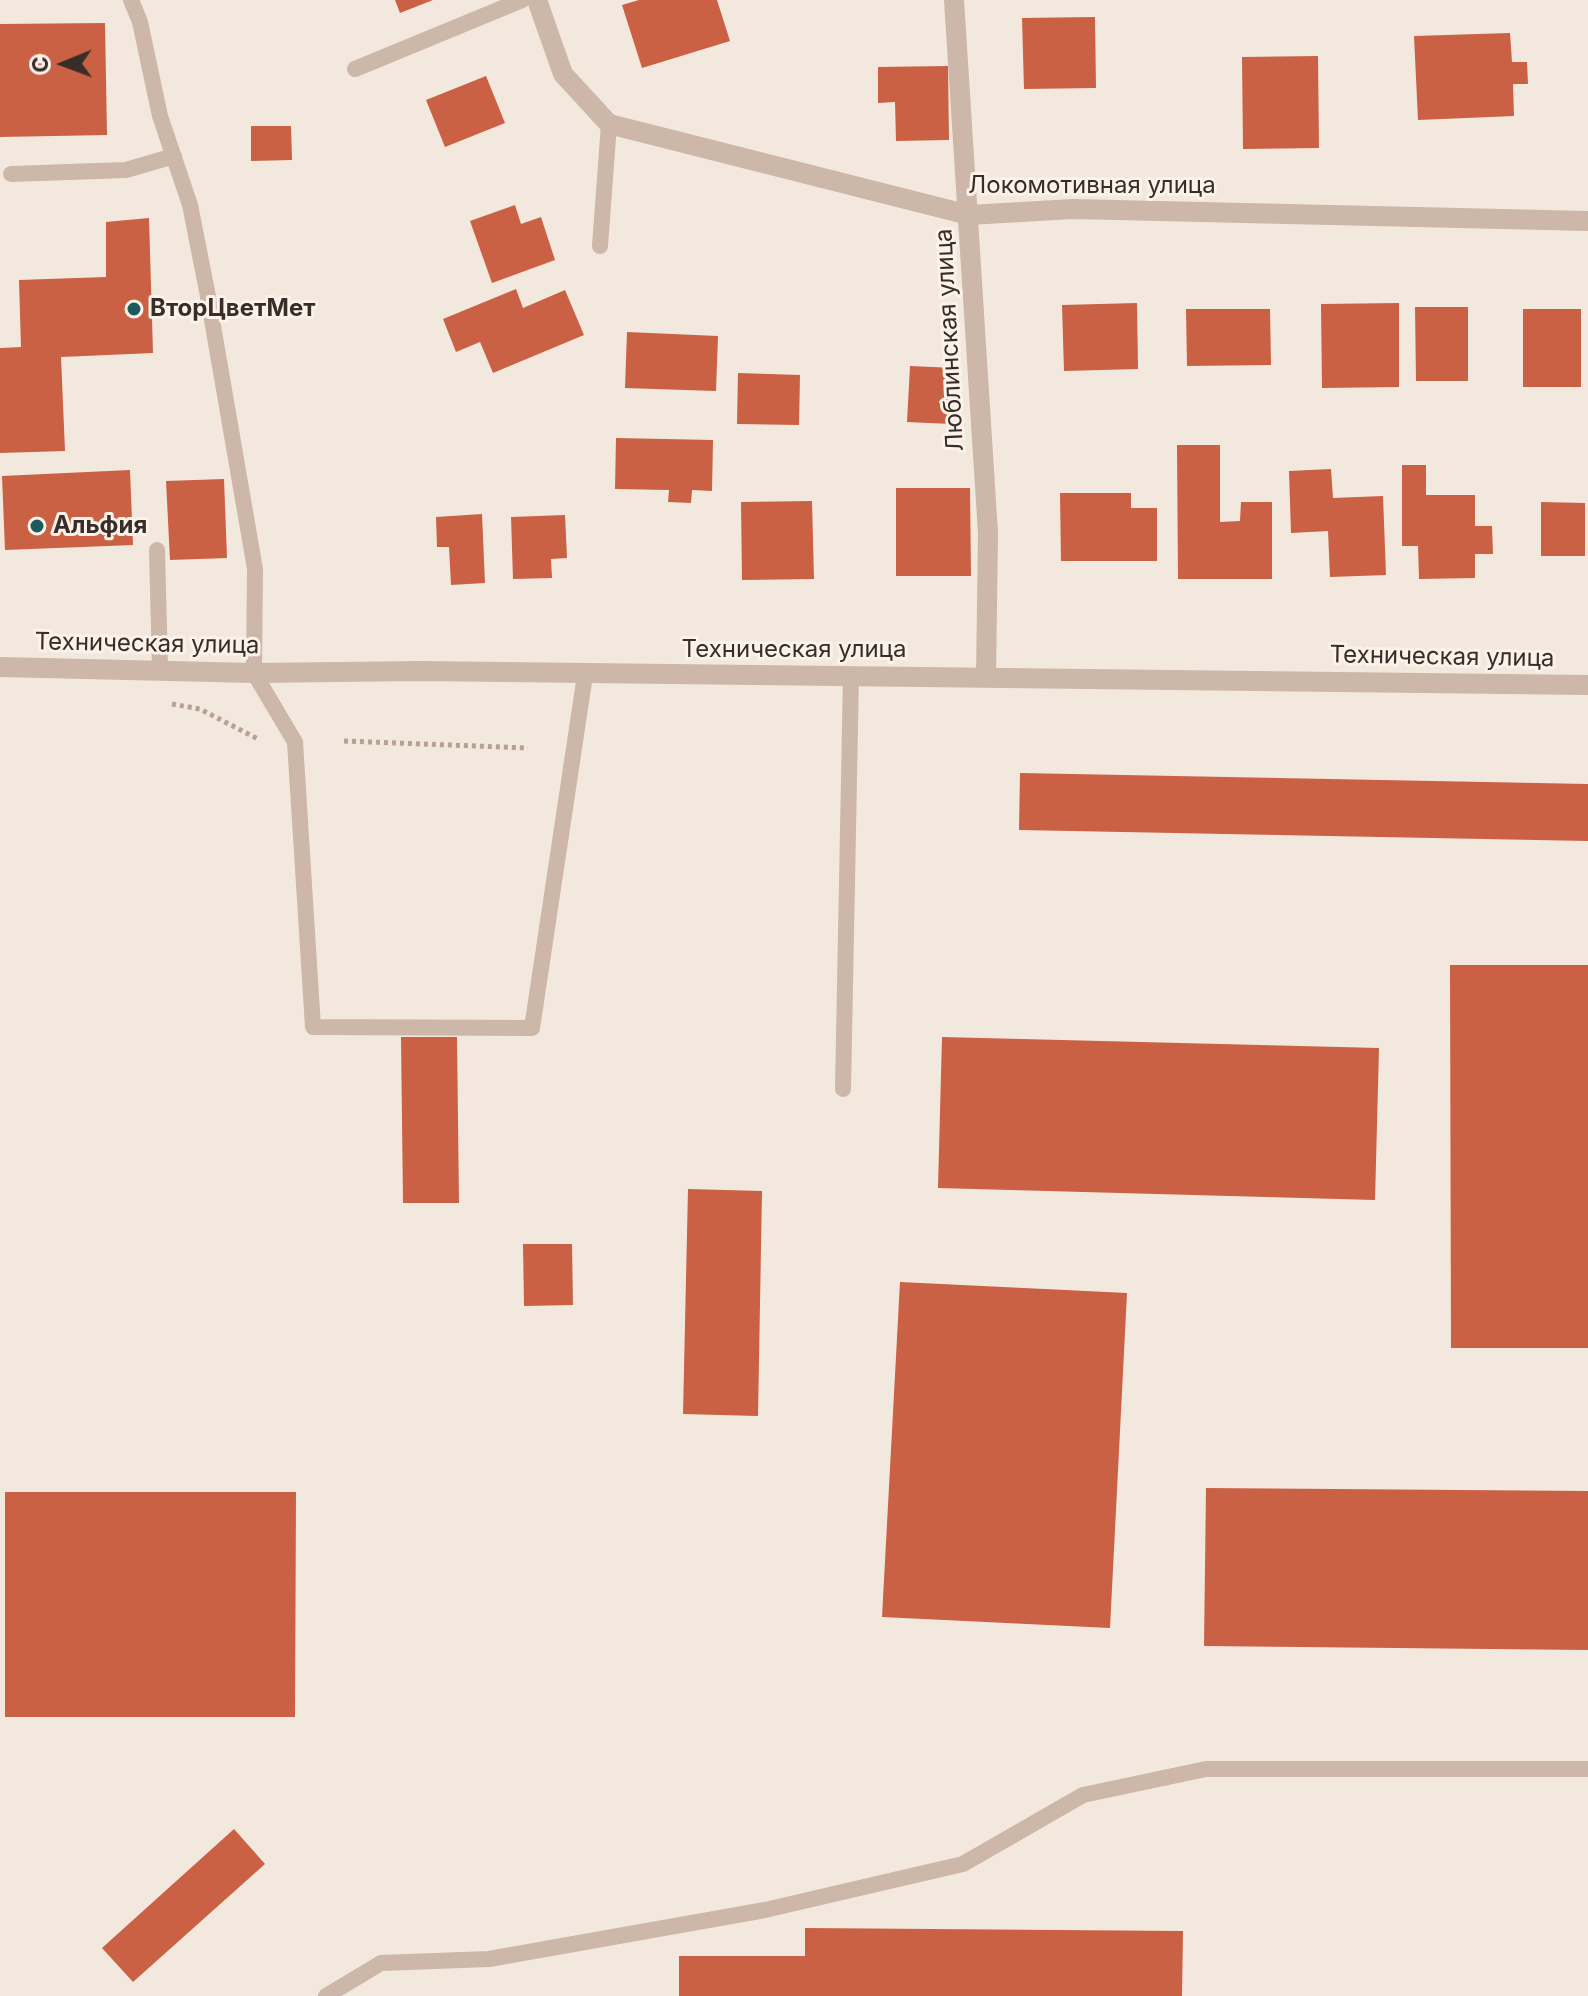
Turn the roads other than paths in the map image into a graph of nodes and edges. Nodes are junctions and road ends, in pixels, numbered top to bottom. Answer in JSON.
{"nodes":[{"id":1,"x":131,"y":0,"type":"edge"},
{"id":2,"x":522,"y":0,"type":"edge"},
{"id":3,"x":537,"y":0,"type":"edge"},
{"id":4,"x":954,"y":0,"type":"edge"},
{"id":5,"x":355,"y":69,"type":"dead end"},
{"id":6,"x":609,"y":124,"type":"junction"},
{"id":7,"x":174,"y":156,"type":"junction"},
{"id":8,"x":11,"y":174,"type":"dead end"},
{"id":9,"x":969,"y":215,"type":"junction"},
{"id":10,"x":1588,"y":221,"type":"edge"},
{"id":11,"x":600,"y":246,"type":"dead end"},
{"id":12,"x":157,"y":550,"type":"dead end"},
{"id":13,"x":0,"y":667,"type":"edge"},
{"id":14,"x":160,"y":668,"type":"junction"},
{"id":15,"x":254,"y":673,"type":"junction"},
{"id":16,"x":585,"y":675,"type":"junction"},
{"id":17,"x":851,"y":675,"type":"junction"},
{"id":18,"x":986,"y":677,"type":"junction"},
{"id":19,"x":1588,"y":685,"type":"edge"},
{"id":20,"x":843,"y":1089,"type":"dead end"},
{"id":21,"x":1588,"y":1769,"type":"edge"},
{"id":22,"x":326,"y":1996,"type":"edge"}],
"edges":[{"from":1,"to":7,"type":"lane"},
{"from":2,"to":5,"type":"lane"},
{"from":3,"to":6,"type":"street"},
{"from":4,"to":9,"type":"street","name":"Люблинская улица"},
{"from":6,"to":9,"type":"street","name":"Локомотивная улица"},
{"from":6,"to":11,"type":"lane"},
{"from":7,"to":8,"type":"lane"},
{"from":7,"to":15,"type":"lane"},
{"from":9,"to":10,"type":"street","name":"Локомотивная улица"},
{"from":9,"to":18,"type":"street","name":"Люблинская улица"},
{"from":12,"to":14,"type":"lane"},
{"from":13,"to":14,"type":"street","name":"Техническая улица"},
{"from":14,"to":15,"type":"street","name":"Техническая улица"},
{"from":15,"to":16,"type":"street","name":"Техническая улица"},
{"from":15,"to":16,"type":"lane"},
{"from":16,"to":17,"type":"street","name":"Техническая улица"},
{"from":17,"to":18,"type":"street","name":"Техническая улица"},
{"from":17,"to":20,"type":"lane"},
{"from":18,"to":19,"type":"street","name":"Техническая улица"},
{"from":21,"to":22,"type":"lane"}]}
